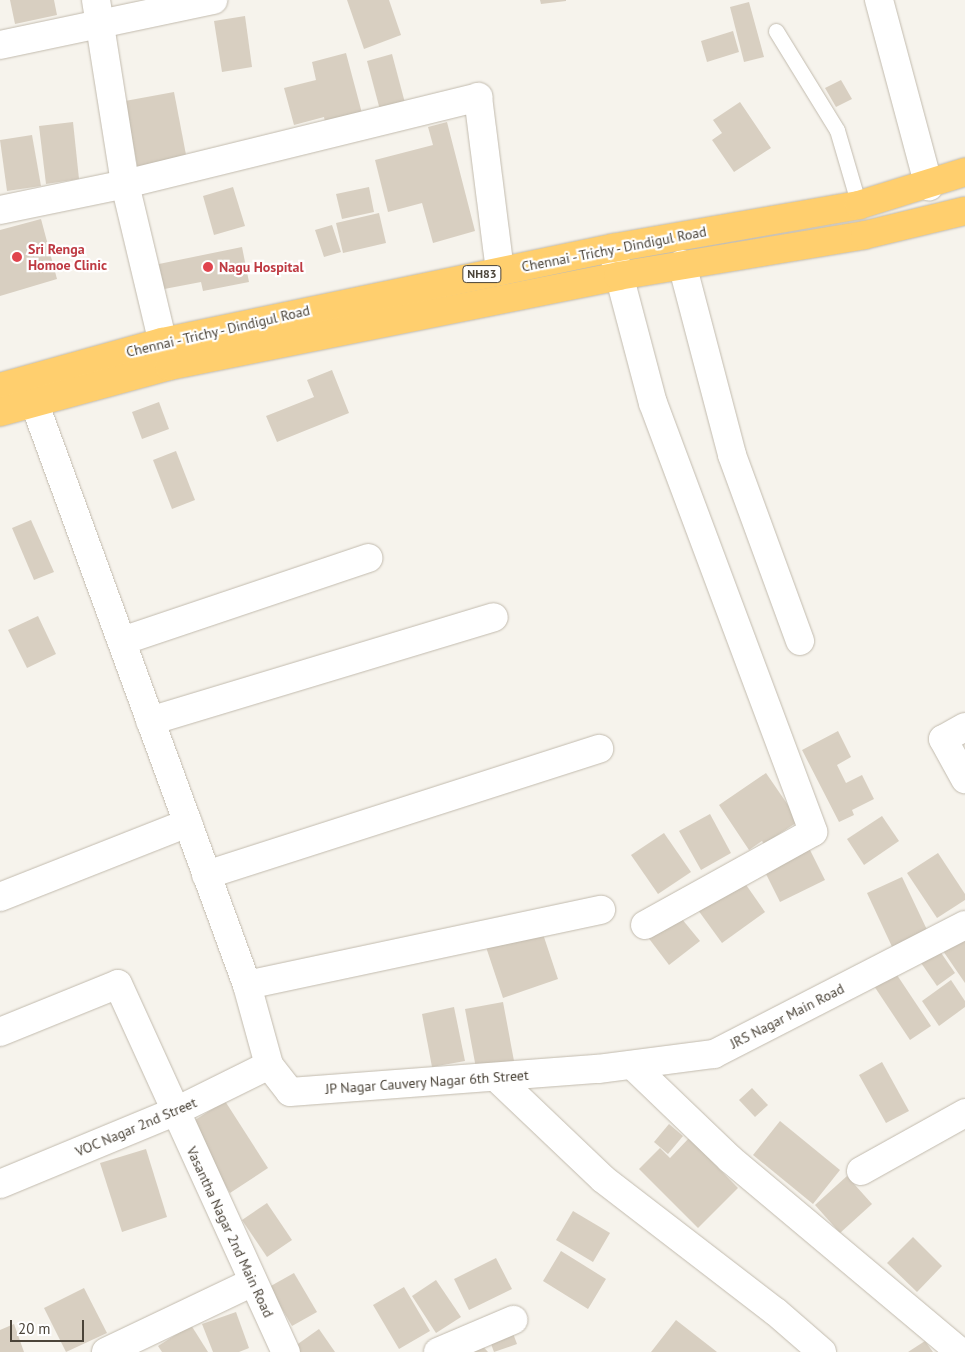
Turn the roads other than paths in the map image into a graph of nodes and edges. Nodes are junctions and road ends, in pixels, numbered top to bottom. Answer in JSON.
{"nodes":[{"id":1,"x":213,"y":0,"type":"edge"},
{"id":2,"x":879,"y":0,"type":"edge"},
{"id":3,"x":98,"y":11,"type":"edge"},
{"id":4,"x":776,"y":31,"type":"dead end"},
{"id":5,"x":0,"y":45,"type":"edge"},
{"id":6,"x":965,"y":172,"type":"edge"},
{"id":7,"x":125,"y":184,"type":"junction"},
{"id":8,"x":929,"y":186,"type":"junction"},
{"id":9,"x":859,"y":206,"type":"junction"},
{"id":10,"x":0,"y":210,"type":"edge"},
{"id":11,"x":965,"y":211,"type":"edge"},
{"id":12,"x":613,"y":248,"type":"junction"},
{"id":13,"x":682,"y":264,"type":"junction"},
{"id":14,"x":500,"y":271,"type":"junction"},
{"id":15,"x":618,"y":276,"type":"junction"},
{"id":16,"x":165,"y":354,"type":"junction"},
{"id":17,"x":0,"y":387,"type":"edge"},
{"id":18,"x":34,"y":402,"type":"junction"},
{"id":19,"x":0,"y":412,"type":"edge"},
{"id":20,"x":368,"y":558,"type":"dead end"},
{"id":21,"x":494,"y":617,"type":"dead end"},
{"id":22,"x":122,"y":641,"type":"junction"},
{"id":23,"x":800,"y":641,"type":"dead end"},
{"id":24,"x":150,"y":721,"type":"junction"},
{"id":25,"x":965,"y":727,"type":"edge"},
{"id":26,"x":599,"y":749,"type":"dead end"},
{"id":27,"x":965,"y":779,"type":"edge"},
{"id":28,"x":188,"y":823,"type":"junction"},
{"id":29,"x":206,"y":875,"type":"junction"},
{"id":30,"x":0,"y":897,"type":"edge"},
{"id":31,"x":601,"y":910,"type":"dead end"},
{"id":32,"x":645,"y":925,"type":"dead end"},
{"id":33,"x":965,"y":925,"type":"edge"},
{"id":34,"x":247,"y":985,"type":"junction"},
{"id":35,"x":0,"y":1032,"type":"edge"},
{"id":36,"x":269,"y":1065,"type":"junction"},
{"id":37,"x":632,"y":1065,"type":"junction"},
{"id":38,"x":598,"y":1069,"type":"joint"},
{"id":39,"x":497,"y":1078,"type":"junction"},
{"id":40,"x":174,"y":1112,"type":"junction"},
{"id":41,"x":965,"y":1113,"type":"edge"},
{"id":42,"x":861,"y":1171,"type":"dead end"},
{"id":43,"x":0,"y":1184,"type":"edge"},
{"id":44,"x":253,"y":1282,"type":"junction"},
{"id":45,"x":513,"y":1320,"type":"dead end"},
{"id":46,"x":106,"y":1352,"type":"edge"},
{"id":47,"x":286,"y":1352,"type":"edge"},
{"id":48,"x":438,"y":1352,"type":"edge"},
{"id":49,"x":822,"y":1352,"type":"edge"},
{"id":50,"x":960,"y":1352,"type":"edge"}],
"edges":[{"from":1,"to":3,"type":"street"},
{"from":2,"to":8,"type":"street"},
{"from":3,"to":5,"type":"street"},
{"from":3,"to":7,"type":"street"},
{"from":4,"to":9,"type":"lane"},
{"from":6,"to":8,"type":"highway","name":"Chennai - Trichy - Dindigul Road","number":"NH83"},
{"from":7,"to":10,"type":"street"},
{"from":7,"to":14,"type":"street"},
{"from":7,"to":16,"type":"street"},
{"from":8,"to":9,"type":"highway","name":"Chennai - Trichy - Dindigul Road","number":"NH83"},
{"from":9,"to":12,"type":"highway","name":"Chennai - Trichy - Dindigul Road","number":"NH83"},
{"from":11,"to":13,"type":"highway","name":"Chennai - Trichy - Dindigul Road","number":"NH83"},
{"from":12,"to":14,"type":"highway","name":"Chennai - Trichy - Dindigul Road","number":"NH83"},
{"from":12,"to":15,"type":"street"},
{"from":13,"to":15,"type":"highway","name":"Chennai - Trichy - Dindigul Road","number":"NH83"},
{"from":13,"to":23,"type":"street"},
{"from":14,"to":16,"type":"highway","name":"Chennai - Trichy - Dindigul Road","number":"NH83"},
{"from":15,"to":16,"type":"highway","name":"Chennai - Trichy - Dindigul Road","number":"NH83"},
{"from":15,"to":32,"type":"street"},
{"from":16,"to":17,"type":"highway","name":"Chennai - Trichy - Dindigul Road","number":"NH83"},
{"from":16,"to":18,"type":"highway","name":"Chennai - Trichy - Dindigul Road","number":"NH83"},
{"from":18,"to":19,"type":"highway","name":"Chennai - Trichy - Dindigul Road","number":"NH83"},
{"from":18,"to":22,"type":"street"},
{"from":20,"to":22,"type":"street"},
{"from":21,"to":24,"type":"street"},
{"from":22,"to":24,"type":"street"},
{"from":24,"to":28,"type":"street"},
{"from":25,"to":27,"type":"street"},
{"from":26,"to":29,"type":"street"},
{"from":28,"to":29,"type":"street"},
{"from":28,"to":30,"type":"street"},
{"from":29,"to":34,"type":"street"},
{"from":31,"to":34,"type":"street"},
{"from":33,"to":37,"type":"street","name":"JRS Nagar Main Road"},
{"from":34,"to":36,"type":"street"},
{"from":35,"to":40,"type":"street","name":"Vasantha Nagar 2nd Main Road"},
{"from":36,"to":39,"type":"street","name":"JP Nagar Cauvery Nagar 6th Street"},
{"from":36,"to":40,"type":"street","name":"VOC Nagar 2nd Street"},
{"from":37,"to":38,"type":"street","name":"JRS Nagar Main Road"},
{"from":37,"to":50,"type":"street"},
{"from":38,"to":39,"type":"street","name":"JP Nagar Cauvery Nagar 6th Street"},
{"from":39,"to":49,"type":"street"},
{"from":40,"to":43,"type":"street","name":"VOC Nagar 2nd Street"},
{"from":40,"to":44,"type":"street","name":"Vasantha Nagar 2nd Main Road"},
{"from":41,"to":42,"type":"street"},
{"from":44,"to":46,"type":"street"},
{"from":44,"to":47,"type":"street","name":"Vasantha Nagar 2nd Main Road"},
{"from":45,"to":48,"type":"street"}]}
